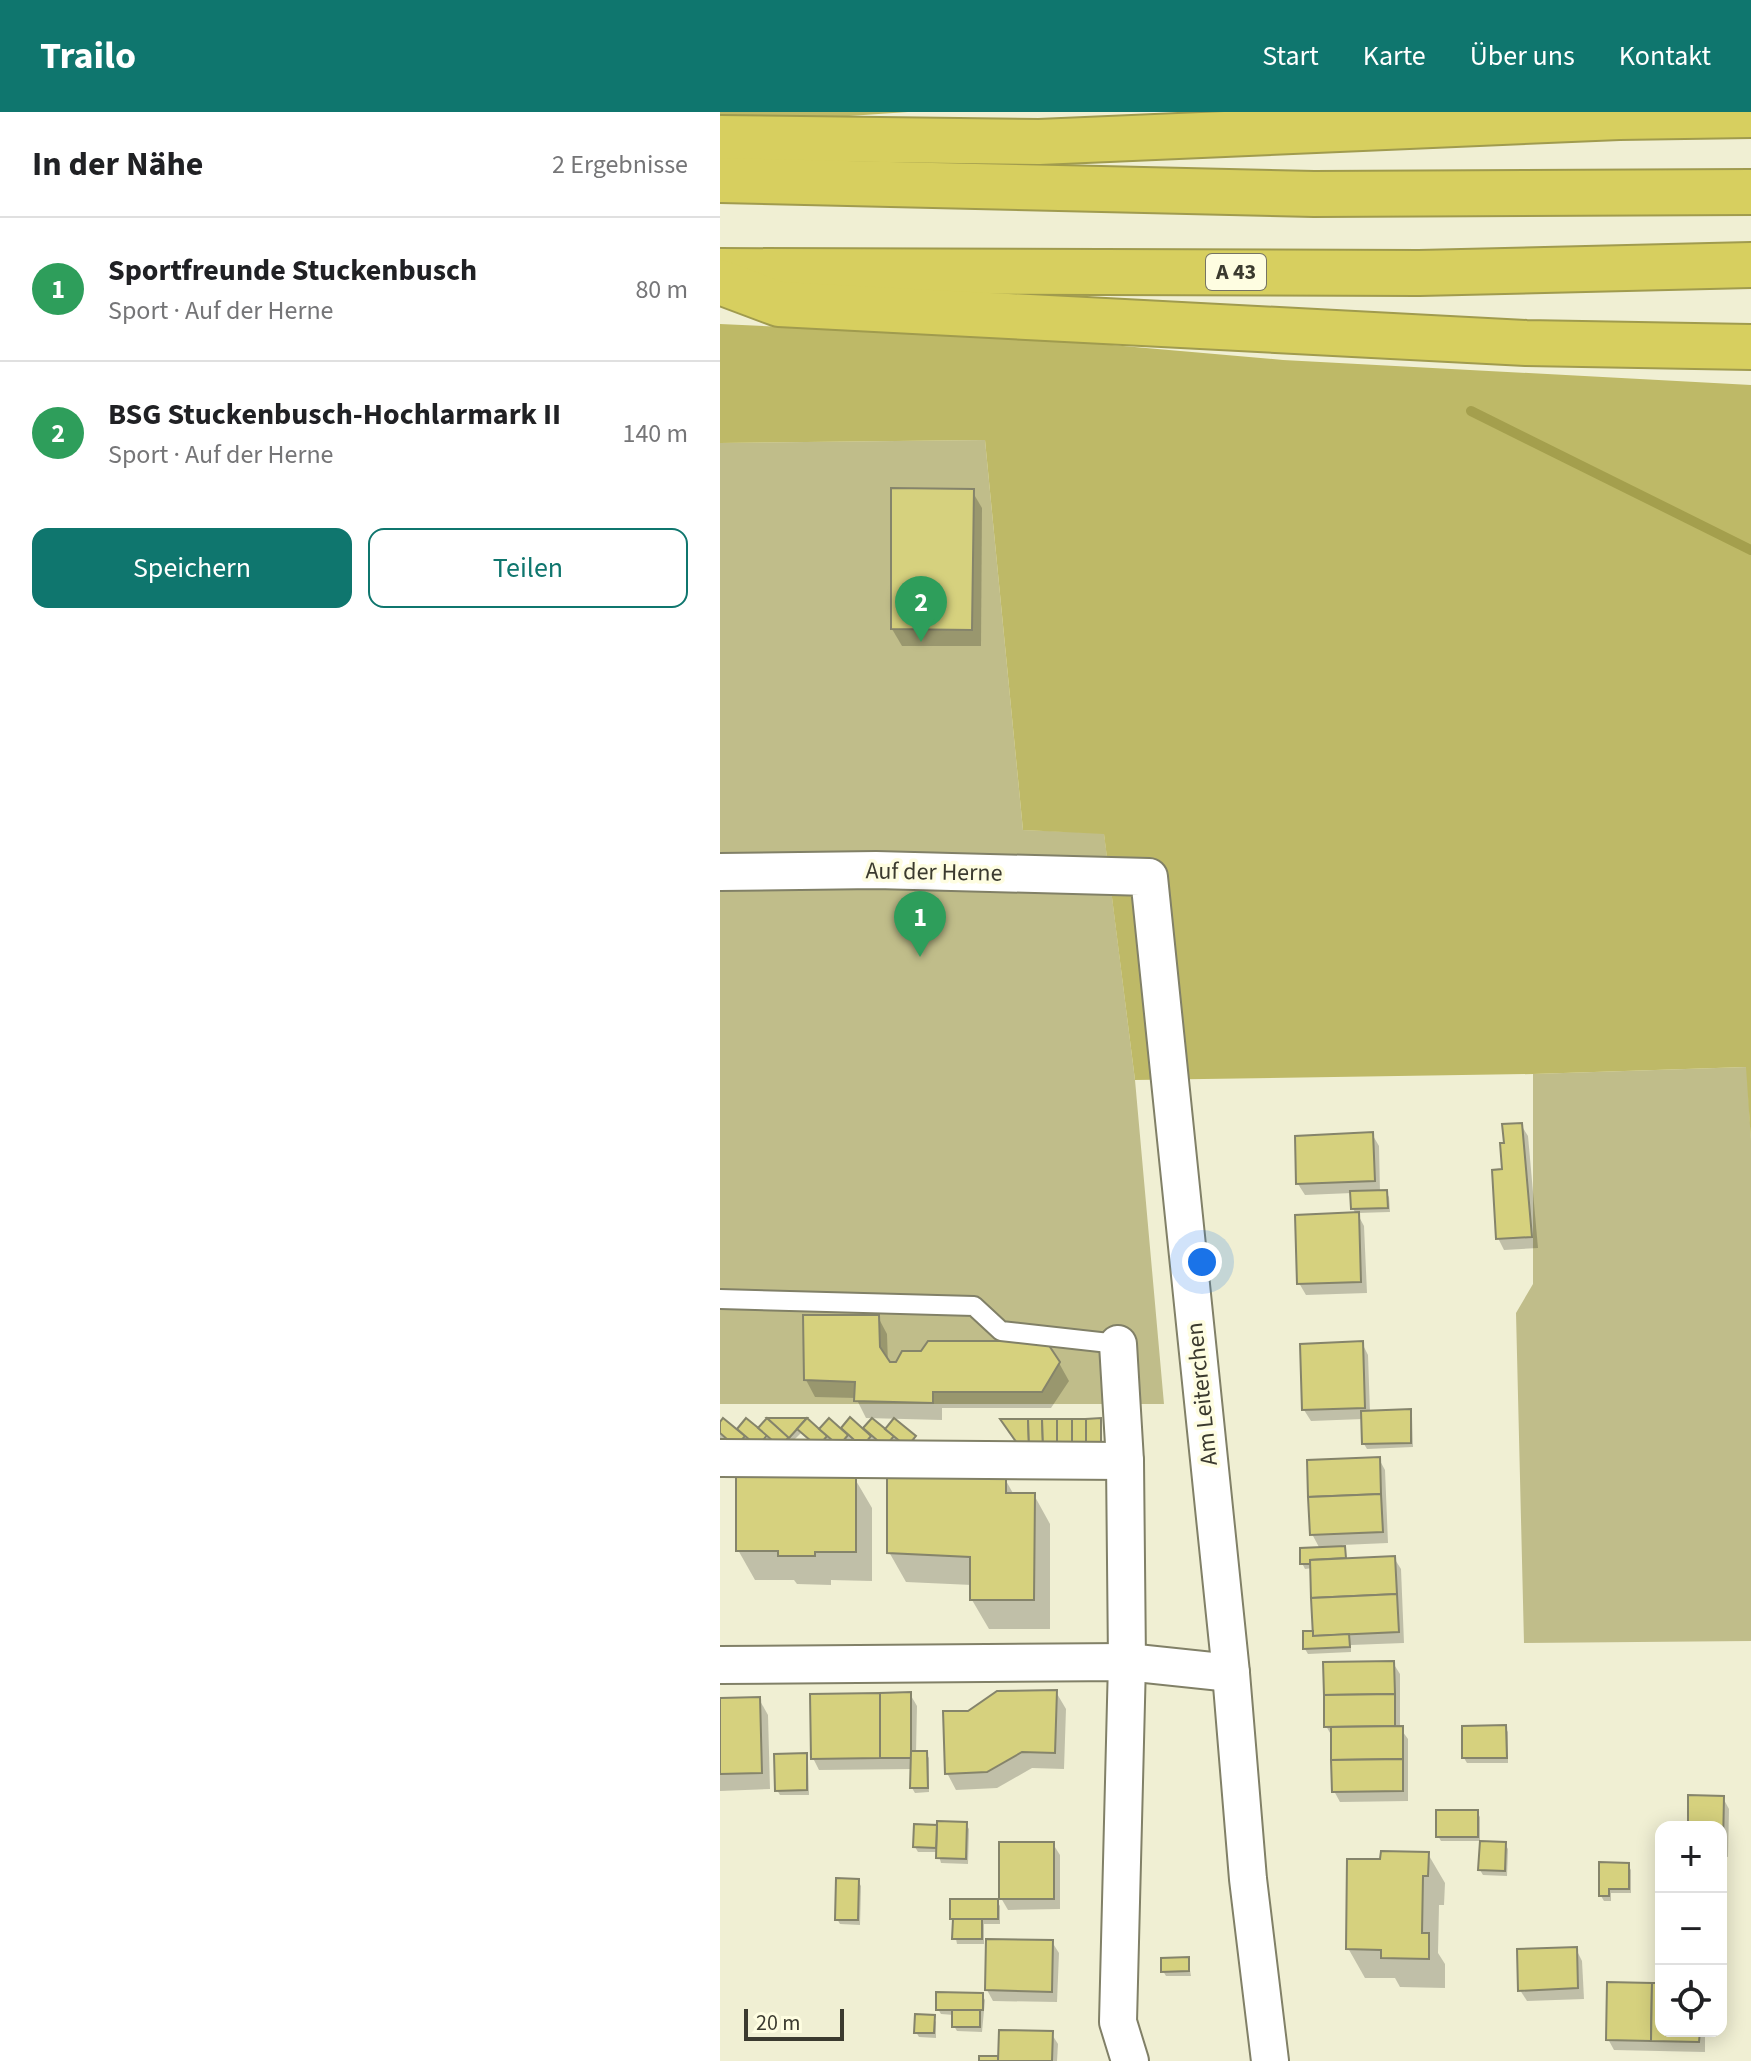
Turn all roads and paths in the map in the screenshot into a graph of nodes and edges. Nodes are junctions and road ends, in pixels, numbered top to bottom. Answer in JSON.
{"nodes":[{"id":1,"x":1751,"y":115,"type":"edge"},
{"id":2,"x":720,"y":138,"type":"edge"},
{"id":3,"x":720,"y":180,"type":"edge"},
{"id":4,"x":1751,"y":192,"type":"edge"},
{"id":5,"x":1751,"y":265,"type":"edge"},
{"id":6,"x":720,"y":271,"type":"edge"},
{"id":7,"x":720,"y":282,"type":"edge"},
{"id":8,"x":1751,"y":347,"type":"edge"},
{"id":9,"x":720,"y":872,"type":"edge"},
{"id":10,"x":1149,"y":877,"type":"joint"},
{"id":11,"x":720,"y":1299,"type":"edge"},
{"id":12,"x":1118,"y":1344,"type":"joint"},
{"id":13,"x":720,"y":1458,"type":"edge"},
{"id":14,"x":1125,"y":1461,"type":"junction"},
{"id":15,"x":1127,"y":1662,"type":"junction"},
{"id":16,"x":720,"y":1665,"type":"edge"},
{"id":17,"x":1231,"y":1673,"type":"junction"},
{"id":18,"x":1130,"y":2061,"type":"edge"},
{"id":19,"x":1270,"y":2061,"type":"edge"}],
"edges":[{"from":1,"to":2,"type":"highway"},
{"from":3,"to":4,"type":"highway"},
{"from":5,"to":6,"type":"highway","number":"A 43"},
{"from":7,"to":8,"type":"highway"},
{"from":9,"to":10,"type":"street","name":"Auf der Herne"},
{"from":10,"to":17,"type":"street","name":"Am Leiterchen"},
{"from":11,"to":12,"type":"lane"},
{"from":12,"to":14,"type":"street"},
{"from":13,"to":14,"type":"street"},
{"from":14,"to":15,"type":"street"},
{"from":15,"to":16,"type":"street"},
{"from":15,"to":17,"type":"street"},
{"from":15,"to":18,"type":"street"},
{"from":17,"to":19,"type":"street","name":"Am Leiterchen"}]}
